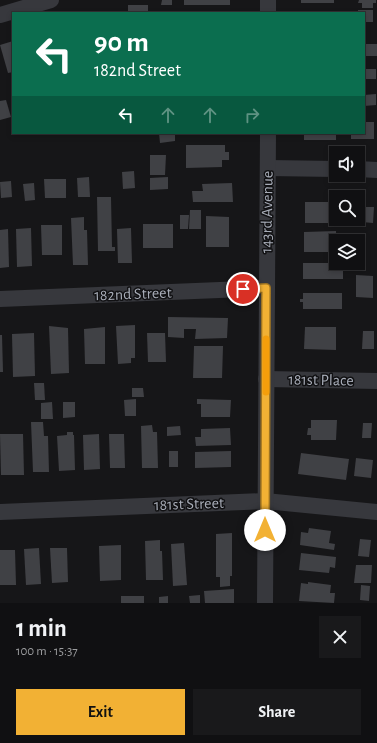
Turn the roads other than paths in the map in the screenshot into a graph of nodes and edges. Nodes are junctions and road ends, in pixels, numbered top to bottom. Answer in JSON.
{"nodes":[{"id":1,"x":51,"y":0,"type":"edge"},
{"id":2,"x":268,"y":0,"type":"edge"},
{"id":3,"x":268,"y":12,"type":"edge"},
{"id":4,"x":0,"y":15,"type":"edge"},
{"id":5,"x":268,"y":134,"type":"edge"},
{"id":6,"x":268,"y":168,"type":"junction"},
{"id":7,"x":329,"y":169,"type":"edge"},
{"id":8,"x":365,"y":169,"type":"edge"},
{"id":9,"x":377,"y":170,"type":"edge"},
{"id":10,"x":266,"y":288,"type":"junction"},
{"id":11,"x":0,"y":299,"type":"edge"},
{"id":12,"x":266,"y":379,"type":"junction"},
{"id":13,"x":377,"y":381,"type":"edge"},
{"id":14,"x":265,"y":500,"type":"junction"},
{"id":15,"x":0,"y":512,"type":"edge"},
{"id":16,"x":377,"y":512,"type":"edge"},
{"id":17,"x":264,"y":603,"type":"edge"}],
"edges":[{"from":1,"to":4,"type":"street"},
{"from":2,"to":3,"type":"street"},
{"from":5,"to":6,"type":"street","name":"143rd Avenue"},
{"from":6,"to":7,"type":"street"},
{"from":6,"to":10,"type":"street","name":"143rd Avenue"},
{"from":8,"to":9,"type":"street"},
{"from":10,"to":11,"type":"street","name":"182nd Street"},
{"from":10,"to":12,"type":"street","name":"143rd Avenue"},
{"from":12,"to":13,"type":"street","name":"181st Place"},
{"from":12,"to":14,"type":"street","name":"143rd Avenue"},
{"from":14,"to":15,"type":"street","name":"181st Street"},
{"from":14,"to":16,"type":"street","name":"181st Street"},
{"from":14,"to":17,"type":"street","name":"143rd Avenue"}]}
